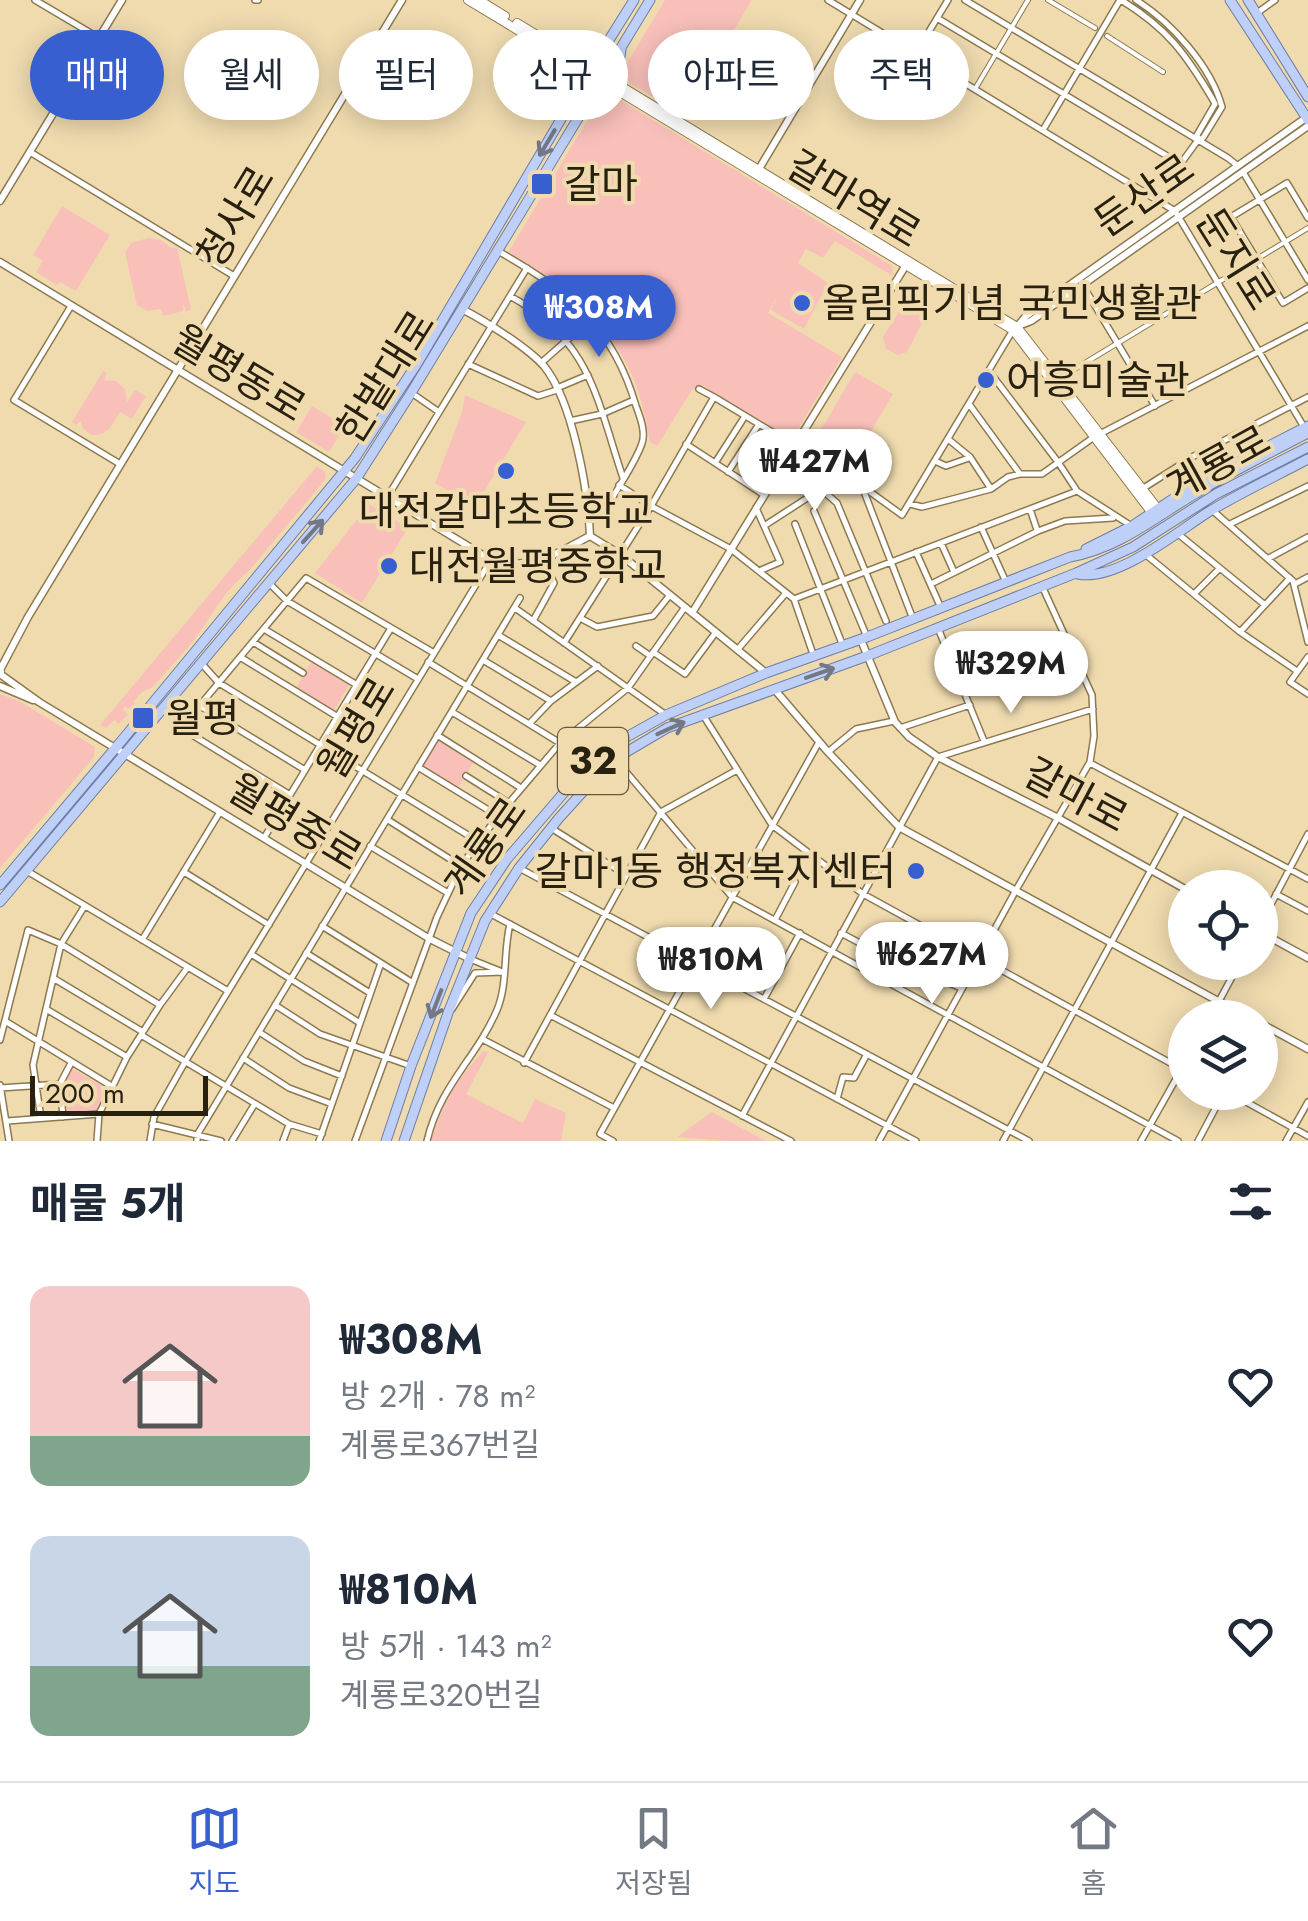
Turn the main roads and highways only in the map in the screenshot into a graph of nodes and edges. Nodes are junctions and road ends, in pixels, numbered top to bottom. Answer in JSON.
{"nodes":[{"id":1,"x":468,"y":0,"type":"edge"},
{"id":2,"x":479,"y":0,"type":"edge"},
{"id":3,"x":634,"y":0,"type":"edge"},
{"id":4,"x":650,"y":0,"type":"edge"},
{"id":5,"x":1230,"y":0,"type":"edge"},
{"id":6,"x":1248,"y":0,"type":"edge"},
{"id":7,"x":520,"y":30,"type":"edge"},
{"id":8,"x":526,"y":30,"type":"edge"},
{"id":9,"x":616,"y":30,"type":"edge"},
{"id":10,"x":628,"y":35,"type":"edge"},
{"id":11,"x":628,"y":94,"type":"edge"},
{"id":12,"x":1308,"y":97,"type":"edge"},
{"id":13,"x":561,"y":120,"type":"edge"},
{"id":14,"x":578,"y":120,"type":"edge"},
{"id":15,"x":1308,"y":120,"type":"edge"},
{"id":16,"x":757,"y":171,"type":"junction"},
{"id":17,"x":1015,"y":328,"type":"junction"},
{"id":18,"x":1307,"y":429,"type":"edge"},
{"id":19,"x":1097,"y":436,"type":"junction"},
{"id":20,"x":1308,"y":447,"type":"edge"},
{"id":21,"x":1308,"y":459,"type":"edge"},
{"id":22,"x":1155,"y":511,"type":"junction"},
{"id":23,"x":1070,"y":557,"type":"junction"},
{"id":24,"x":1076,"y":574,"type":"junction"},
{"id":25,"x":766,"y":674,"type":"junction"},
{"id":26,"x":774,"y":689,"type":"junction"},
{"id":27,"x":120,"y":751,"type":"junction"},
{"id":28,"x":0,"y":884,"type":"edge"},
{"id":29,"x":0,"y":902,"type":"edge"},
{"id":30,"x":386,"y":1141,"type":"edge"},
{"id":31,"x":404,"y":1141,"type":"edge"}],
"edges":[{"from":1,"to":7,"type":"main road","name":"갈마역로"},
{"from":2,"to":8,"type":"main road","name":"갈마역로"},
{"from":3,"to":9,"type":"main road","name":"한밭대로"},
{"from":4,"to":10,"type":"main road","name":"한밭대로"},
{"from":5,"to":15,"type":"main road"},
{"from":6,"to":12,"type":"main road"},
{"from":11,"to":16,"type":"main road","name":"갈마역로"},
{"from":13,"to":27,"type":"main road","name":"한밭대로","one_way":true},
{"from":27,"to":14,"type":"main road","name":"한밭대로","one_way":true},
{"from":16,"to":17,"type":"main road","name":"갈마역로"},
{"from":16,"to":17,"type":"main road","name":"갈마역로"},
{"from":17,"to":19,"type":"main road","name":"갈마역로"},
{"from":17,"to":19,"type":"main road","name":"갈마역로"},
{"from":18,"to":22,"type":"main road","number":"32"},
{"from":18,"to":23,"type":"main road","name":"계룡로","number":"32"},
{"from":19,"to":22,"type":"main road","name":"갈마역로"},
{"from":19,"to":22,"type":"main road","name":"갈마역로"},
{"from":20,"to":24,"type":"main road","name":"계룡로","number":"32"},
{"from":21,"to":24,"type":"main road","number":"32"},
{"from":22,"to":23,"type":"main road","number":"32"},
{"from":23,"to":25,"type":"main road","name":"계룡로","number":"32"},
{"from":26,"to":24,"type":"main road","name":"계룡로","number":"32","one_way":true},
{"from":25,"to":26,"type":"main road"},
{"from":25,"to":30,"type":"main road","name":"계룡로","number":"32","one_way":true},
{"from":31,"to":26,"type":"main road","name":"계룡로","number":"32","one_way":true},
{"from":27,"to":28,"type":"main road","name":"한밭대로"},
{"from":27,"to":29,"type":"main road"}]}
